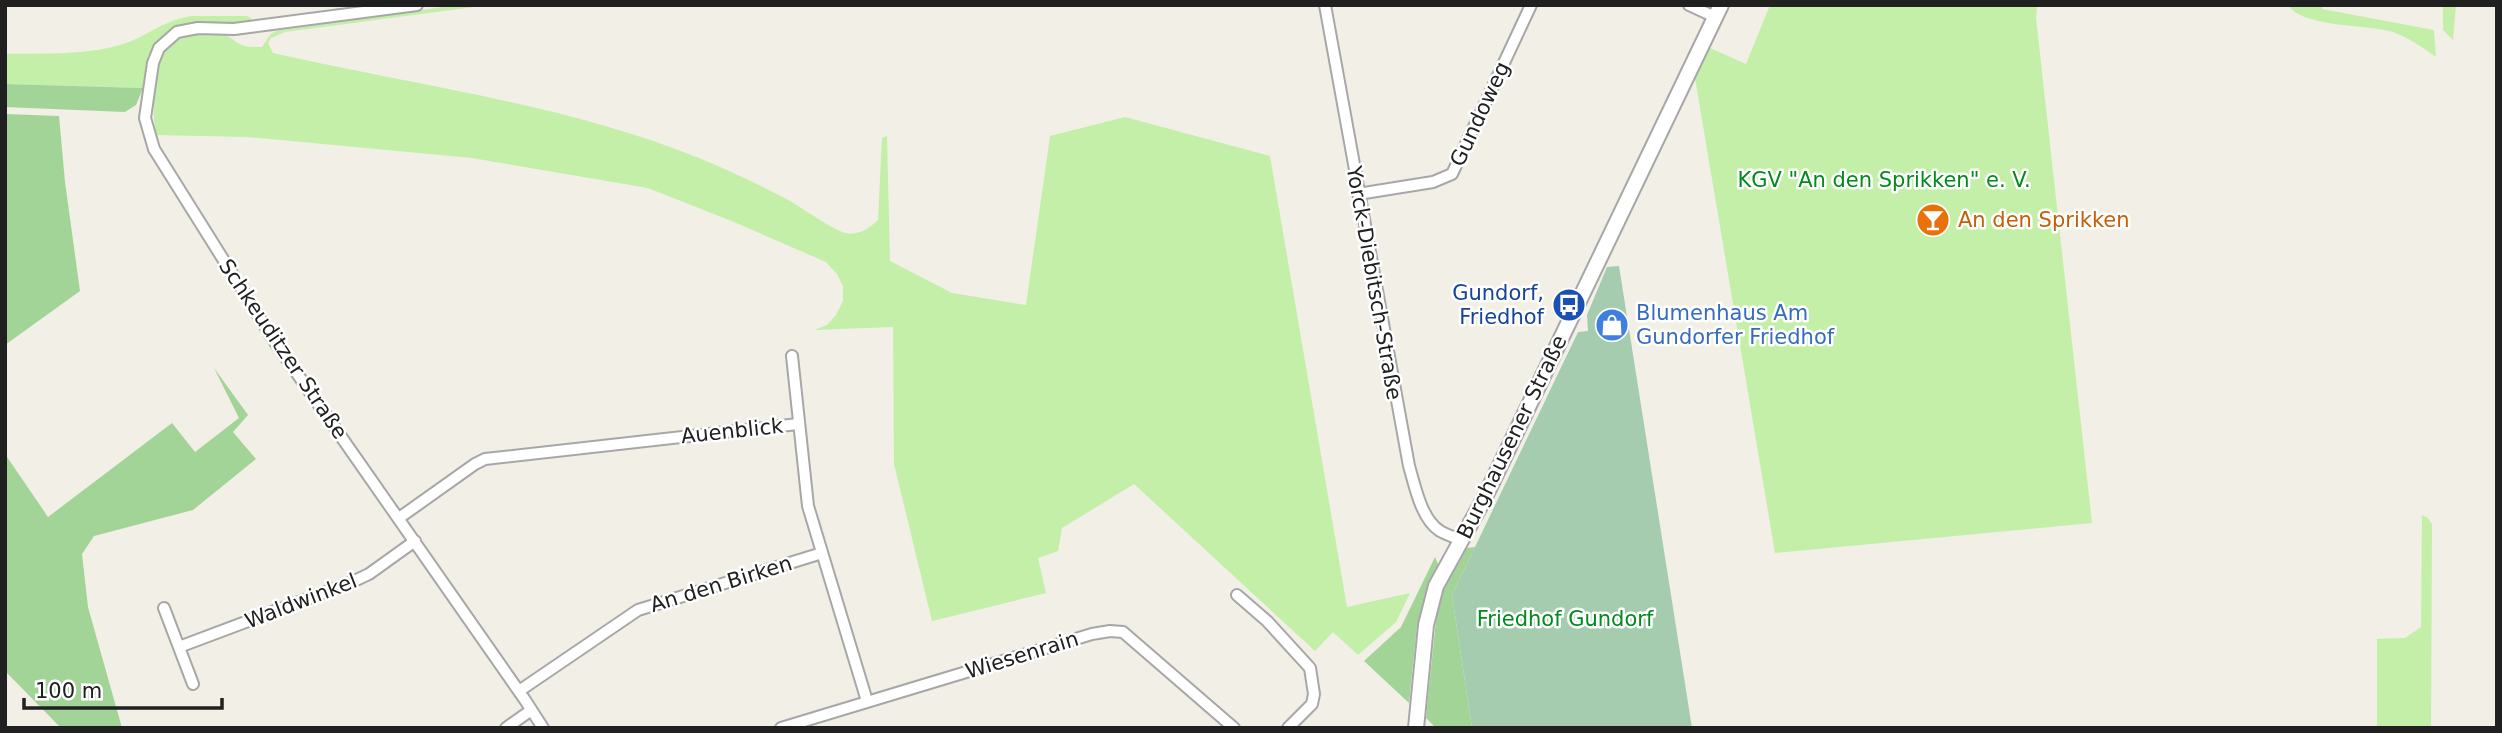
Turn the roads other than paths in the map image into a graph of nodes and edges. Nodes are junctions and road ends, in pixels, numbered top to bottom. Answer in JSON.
{"nodes":[{"id":1,"x":417,"y":5,"type":"edge"},
{"id":2,"x":1325,"y":5,"type":"edge"},
{"id":3,"x":1531,"y":5,"type":"edge"},
{"id":4,"x":1689,"y":5,"type":"edge"},
{"id":5,"x":1718,"y":11,"type":"edge"},
{"id":6,"x":1359,"y":194,"type":"junction"},
{"id":7,"x":792,"y":356,"type":"dead end"},
{"id":8,"x":798,"y":424,"type":"junction"},
{"id":9,"x":399,"y":518,"type":"junction"},
{"id":10,"x":1461,"y":540,"type":"junction"},
{"id":11,"x":415,"y":541,"type":"junction"},
{"id":12,"x":822,"y":553,"type":"junction"},
{"id":13,"x":1237,"y":595,"type":"dead end"},
{"id":14,"x":164,"y":608,"type":"dead end"},
{"id":15,"x":179,"y":647,"type":"junction"},
{"id":16,"x":193,"y":684,"type":"dead end"},
{"id":17,"x":519,"y":691,"type":"junction"},
{"id":18,"x":867,"y":701,"type":"junction"},
{"id":19,"x":530,"y":710,"type":"junction"},
{"id":20,"x":1417,"y":723,"type":"edge"},
{"id":21,"x":506,"y":728,"type":"edge"},
{"id":22,"x":543,"y":728,"type":"edge"},
{"id":23,"x":781,"y":728,"type":"edge"},
{"id":24,"x":1234,"y":728,"type":"edge"},
{"id":25,"x":1288,"y":728,"type":"edge"}],
"edges":[{"from":1,"to":9,"type":"street","name":"Schkeuditzer Straße"},
{"from":2,"to":6,"type":"street","name":"Yorck-Diebitsch-Straße"},
{"from":3,"to":6,"type":"street","name":"Gundoweg"},
{"from":4,"to":5,"type":"street"},
{"from":5,"to":10,"type":"street","name":"Burghausener Straße"},
{"from":6,"to":10,"type":"street","name":"Yorck-Diebitsch-Straße"},
{"from":7,"to":8,"type":"street"},
{"from":8,"to":9,"type":"street","name":"Auenblick"},
{"from":8,"to":12,"type":"street","name":"Auenblick"},
{"from":9,"to":11,"type":"street","name":"Schkeuditzer Straße"},
{"from":10,"to":20,"type":"street","name":"Burghausener Straße"},
{"from":11,"to":15,"type":"street","name":"Waldwinkel"},
{"from":11,"to":17,"type":"street","name":"Schkeuditzer Straße"},
{"from":12,"to":17,"type":"street","name":"An den Birken"},
{"from":12,"to":18,"type":"street","name":"Auenblick"},
{"from":13,"to":25,"type":"street"},
{"from":14,"to":15,"type":"street"},
{"from":15,"to":16,"type":"street"},
{"from":17,"to":19,"type":"street","name":"Schkeuditzer Straße"},
{"from":18,"to":23,"type":"street","name":"Wiesenrain"},
{"from":18,"to":24,"type":"street","name":"Wiesenrain"},
{"from":19,"to":21,"type":"street"},
{"from":19,"to":22,"type":"street","name":"Schkeuditzer Straße"}]}
